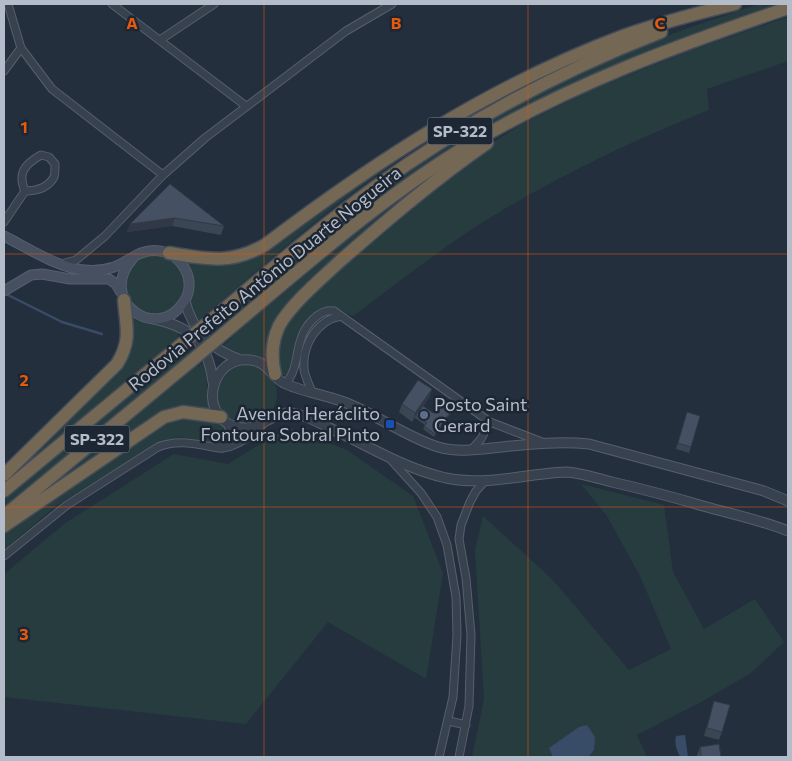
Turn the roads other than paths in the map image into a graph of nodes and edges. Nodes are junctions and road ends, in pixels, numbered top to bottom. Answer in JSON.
{"nodes":[{"id":1,"x":8,"y":4,"type":"edge"},
{"id":2,"x":112,"y":4,"type":"edge"},
{"id":3,"x":214,"y":4,"type":"edge"},
{"id":4,"x":392,"y":4,"type":"edge"},
{"id":5,"x":737,"y":4,"type":"edge"},
{"id":6,"x":788,"y":8,"type":"edge"},
{"id":7,"x":160,"y":40,"type":"junction"},
{"id":8,"x":21,"y":48,"type":"junction"},
{"id":9,"x":4,"y":72,"type":"edge"},
{"id":10,"x":562,"y":95,"type":"junction"},
{"id":11,"x":246,"y":106,"type":"junction"},
{"id":12,"x":163,"y":176,"type":"junction"},
{"id":13,"x":25,"y":190,"type":"junction"},
{"id":14,"x":4,"y":222,"type":"edge"},
{"id":15,"x":4,"y":236,"type":"edge"},
{"id":16,"x":169,"y":253,"type":"junction"},
{"id":17,"x":133,"y":258,"type":"junction"},
{"id":18,"x":61,"y":264,"type":"junction"},
{"id":19,"x":4,"y":291,"type":"edge"},
{"id":20,"x":122,"y":296,"type":"junction"},
{"id":21,"x":185,"y":301,"type":"junction"},
{"id":22,"x":341,"y":316,"type":"junction"},
{"id":23,"x":154,"y":319,"type":"junction"},
{"id":24,"x":241,"y":360,"type":"junction"},
{"id":25,"x":276,"y":376,"type":"junction"},
{"id":26,"x":213,"y":383,"type":"junction"},
{"id":27,"x":286,"y":384,"type":"junction"},
{"id":28,"x":312,"y":392,"type":"junction"},
{"id":29,"x":224,"y":420,"type":"junction"},
{"id":30,"x":267,"y":421,"type":"junction"},
{"id":31,"x":490,"y":422,"type":"junction"},
{"id":32,"x":542,"y":442,"type":"junction"},
{"id":33,"x":214,"y":447,"type":"junction"},
{"id":34,"x":472,"y":449,"type":"junction"},
{"id":35,"x":389,"y":458,"type":"junction"},
{"id":36,"x":4,"y":475,"type":"edge"},
{"id":37,"x":484,"y":482,"type":"junction"},
{"id":38,"x":4,"y":491,"type":"edge"},
{"id":39,"x":788,"y":501,"type":"edge"},
{"id":40,"x":4,"y":516,"type":"edge"},
{"id":41,"x":4,"y":526,"type":"edge"},
{"id":42,"x":788,"y":530,"type":"edge"},
{"id":43,"x":4,"y":556,"type":"edge"},
{"id":44,"x":449,"y":720,"type":"junction"},
{"id":45,"x":466,"y":725,"type":"junction"},
{"id":46,"x":439,"y":757,"type":"edge"},
{"id":47,"x":459,"y":757,"type":"edge"}],
"edges":[{"from":1,"to":8,"type":"street"},
{"from":2,"to":7,"type":"street"},
{"from":3,"to":7,"type":"street"},
{"from":4,"to":11,"type":"street"},
{"from":5,"to":16,"type":"highway"},
{"from":5,"to":38,"type":"highway","name":"Rodovia Prefeito Antônio Duarte Nogueira","number":"SP-322","bridge":true},
{"from":6,"to":10,"type":"highway","name":"Rodovia Prefeito Antônio Duarte Nogueira","number":"SP-322"},
{"from":7,"to":11,"type":"street"},
{"from":8,"to":9,"type":"street"},
{"from":8,"to":12,"type":"street"},
{"from":10,"to":25,"type":"highway"},
{"from":10,"to":40,"type":"highway","name":"Rodovia Prefeito Antônio Duarte Nogueira","number":"SP-322","bridge":true},
{"from":11,"to":12,"type":"street"},
{"from":12,"to":18,"type":"street"},
{"from":13,"to":13,"type":"street"},
{"from":13,"to":14,"type":"street"},
{"from":15,"to":18,"type":"main road"},
{"from":16,"to":17,"type":"main road"},
{"from":16,"to":21,"type":"main road"},
{"from":17,"to":18,"type":"main road"},
{"from":17,"to":20,"type":"main road"},
{"from":19,"to":20,"type":"main road"},
{"from":20,"to":23,"type":"main road"},
{"from":20,"to":36,"type":"highway"},
{"from":21,"to":23,"type":"main road"},
{"from":21,"to":24,"type":"street"},
{"from":22,"to":27,"type":"street"},
{"from":22,"to":28,"type":"street"},
{"from":22,"to":31,"type":"street"},
{"from":23,"to":26,"type":"street"},
{"from":24,"to":25,"type":"street"},
{"from":24,"to":26,"type":"street"},
{"from":25,"to":27,"type":"street"},
{"from":26,"to":29,"type":"street"},
{"from":27,"to":28,"type":"street"},
{"from":28,"to":34,"type":"street"},
{"from":29,"to":30,"type":"street"},
{"from":29,"to":33,"type":"street"},
{"from":29,"to":41,"type":"highway"},
{"from":30,"to":33,"type":"street"},
{"from":30,"to":35,"type":"street"},
{"from":31,"to":32,"type":"street"},
{"from":31,"to":34,"type":"street"},
{"from":32,"to":34,"type":"street"},
{"from":32,"to":39,"type":"street"},
{"from":33,"to":43,"type":"street"},
{"from":35,"to":37,"type":"street"},
{"from":35,"to":44,"type":"street"},
{"from":37,"to":42,"type":"street"},
{"from":37,"to":45,"type":"street"},
{"from":44,"to":45,"type":"street"},
{"from":44,"to":46,"type":"street"},
{"from":45,"to":47,"type":"street"}]}
